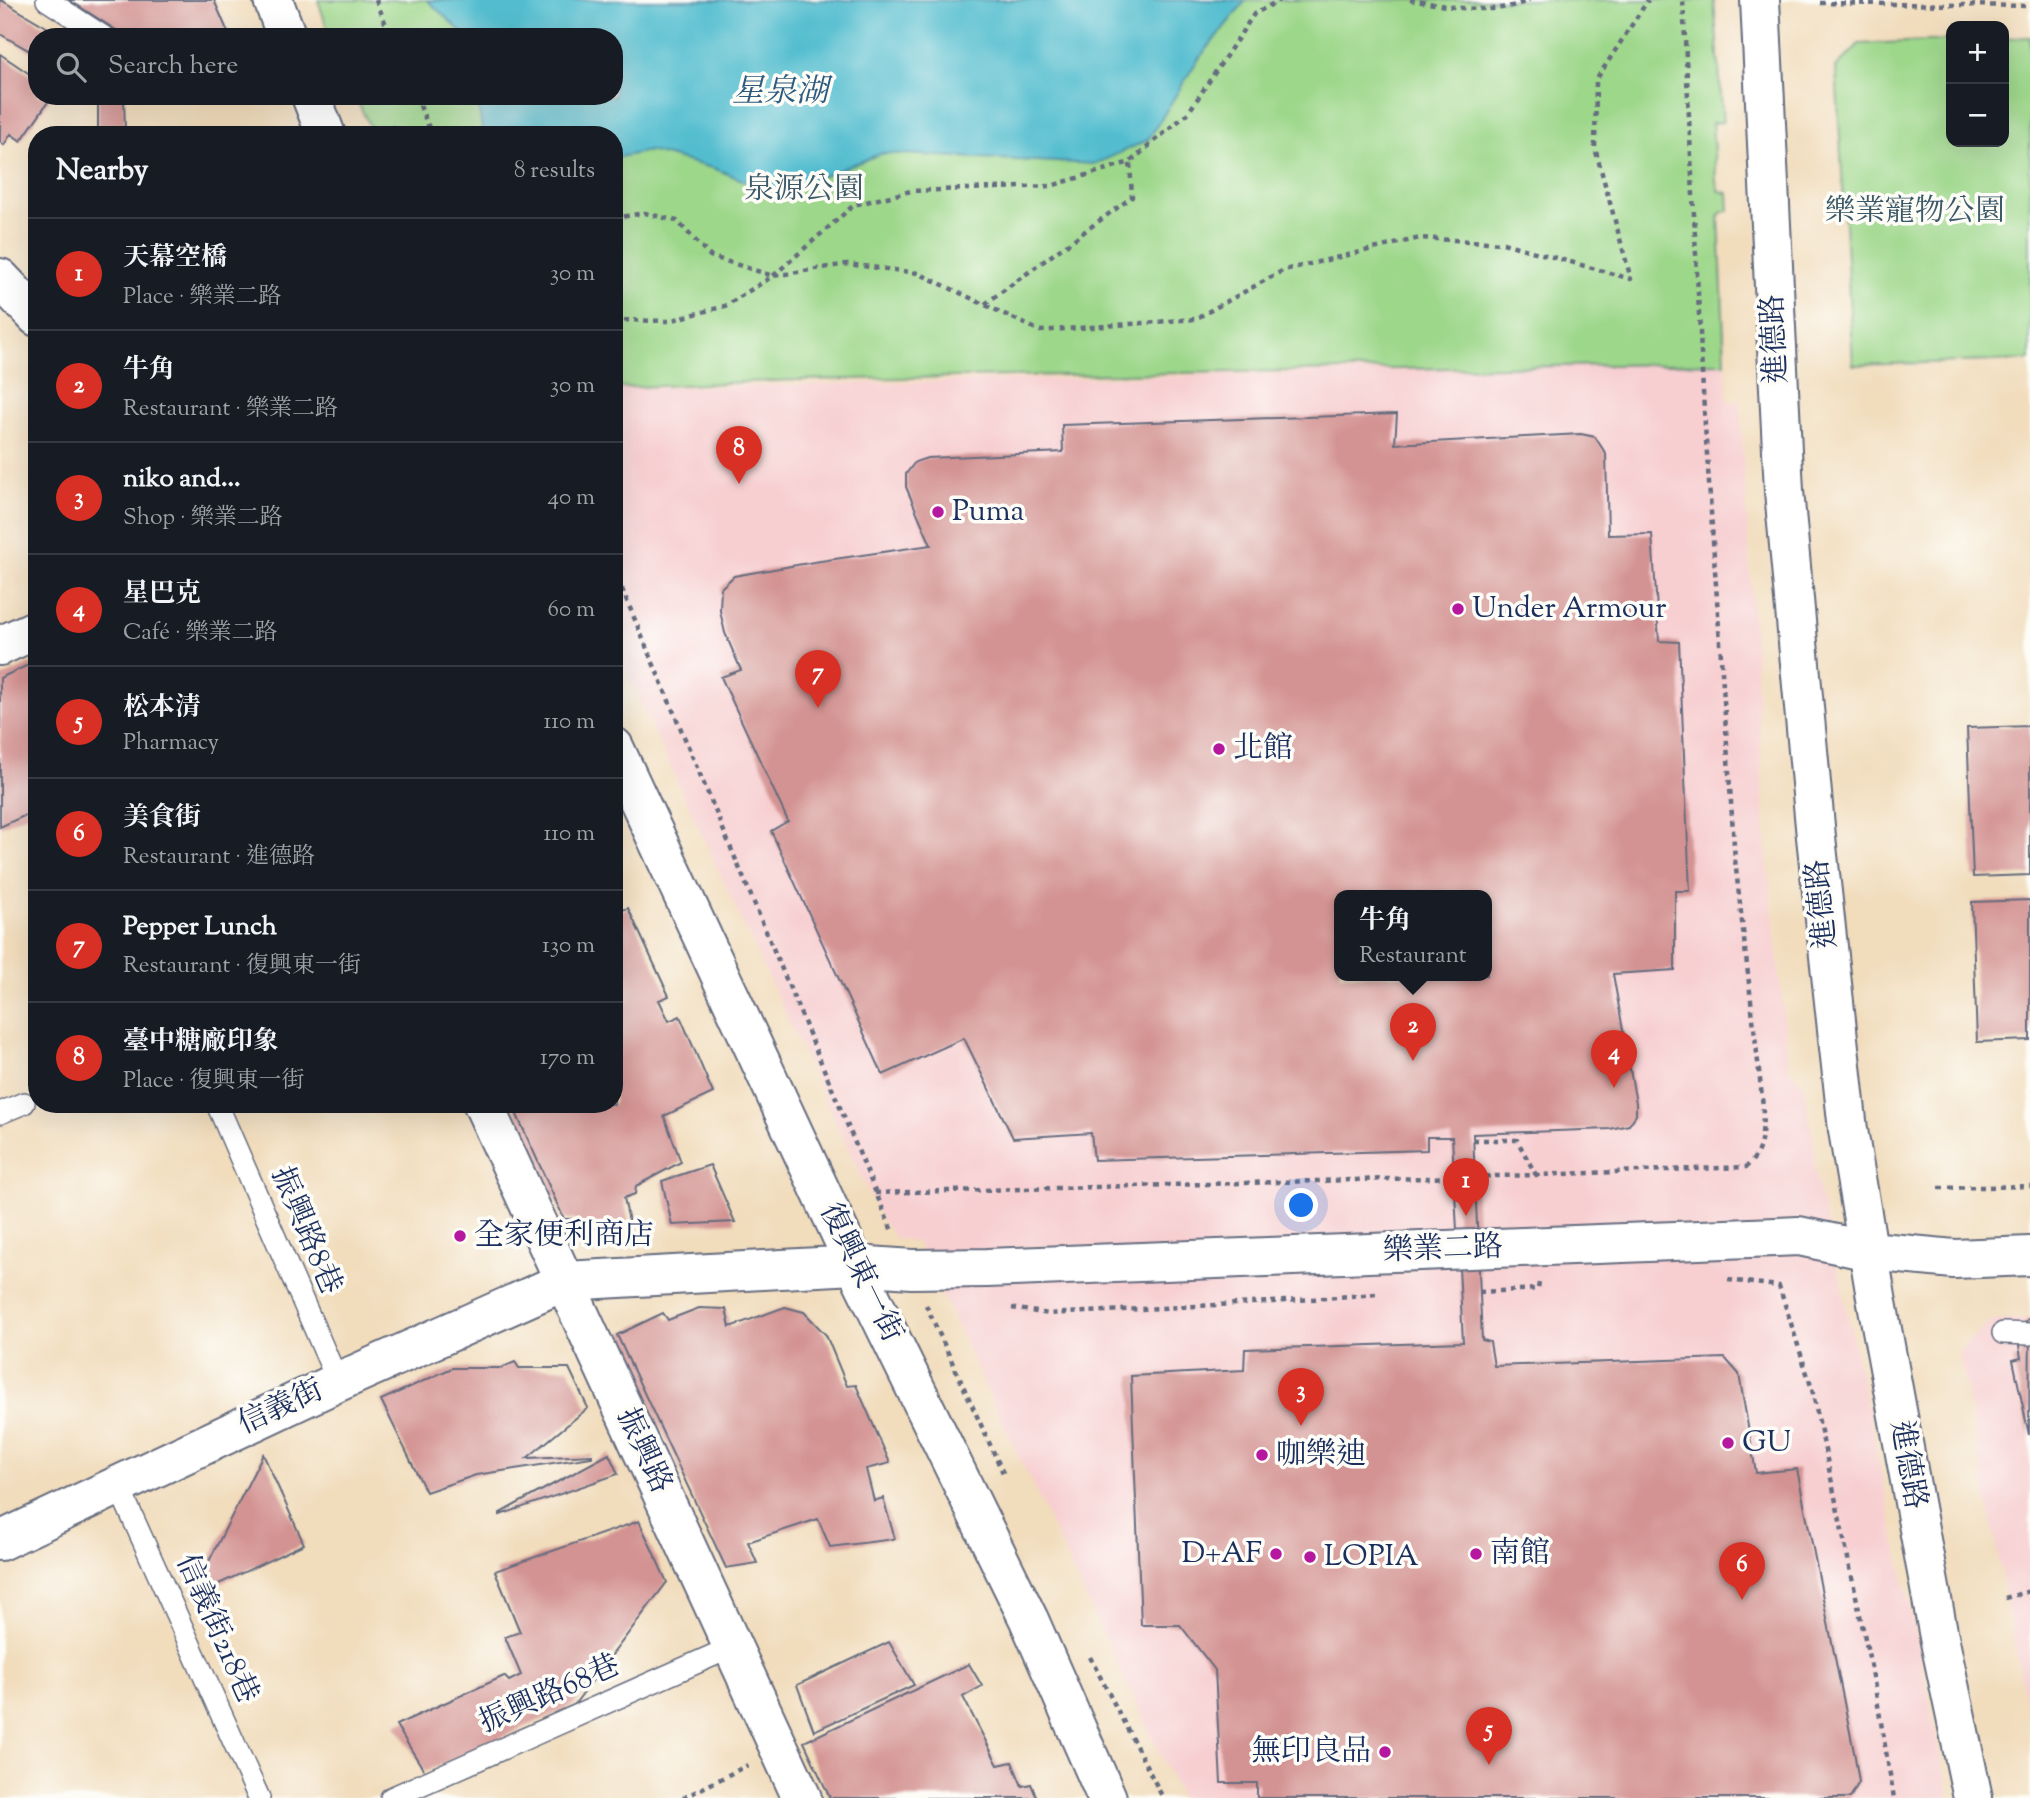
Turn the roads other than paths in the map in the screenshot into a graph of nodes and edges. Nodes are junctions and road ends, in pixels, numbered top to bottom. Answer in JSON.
{"nodes":[{"id":1,"x":47,"y":0,"type":"edge"},
{"id":2,"x":273,"y":0,"type":"edge"},
{"id":3,"x":1760,"y":0,"type":"edge"},
{"id":4,"x":90,"y":28,"type":"edge"},
{"id":5,"x":284,"y":28,"type":"edge"},
{"id":6,"x":314,"y":105,"type":"edge"},
{"id":7,"x":323,"y":126,"type":"edge"},
{"id":8,"x":0,"y":278,"type":"edge"},
{"id":9,"x":28,"y":308,"type":"edge"},
{"id":10,"x":28,"y":633,"type":"edge"},
{"id":11,"x":0,"y":646,"type":"edge"},
{"id":12,"x":623,"y":766,"type":"edge"},
{"id":13,"x":24,"y":1103,"type":"dead end"},
{"id":14,"x":0,"y":1113,"type":"edge"},
{"id":15,"x":221,"y":1113,"type":"edge"},
{"id":16,"x":487,"y":1113,"type":"edge"},
{"id":17,"x":1869,"y":1251,"type":"junction"},
{"id":18,"x":2030,"y":1256,"type":"edge"},
{"id":19,"x":855,"y":1265,"type":"junction"},
{"id":20,"x":565,"y":1281,"type":"junction"},
{"id":21,"x":2003,"y":1333,"type":"dead end"},
{"id":22,"x":2030,"y":1334,"type":"edge"},
{"id":23,"x":338,"y":1382,"type":"junction"},
{"id":24,"x":118,"y":1485,"type":"junction"},
{"id":25,"x":0,"y":1541,"type":"edge"},
{"id":26,"x":732,"y":1647,"type":"junction"},
{"id":27,"x":259,"y":1798,"type":"edge"},
{"id":28,"x":391,"y":1798,"type":"edge"},
{"id":29,"x":802,"y":1798,"type":"edge"},
{"id":30,"x":1107,"y":1798,"type":"edge"},
{"id":31,"x":1973,"y":1798,"type":"edge"}],
"edges":[{"from":1,"to":4,"type":"lane"},
{"from":2,"to":5,"type":"street"},
{"from":3,"to":17,"type":"street","name":"進德路"},
{"from":6,"to":7,"type":"street"},
{"from":8,"to":9,"type":"street"},
{"from":10,"to":11,"type":"street"},
{"from":12,"to":19,"type":"street","name":"復興東一街"},
{"from":13,"to":14,"type":"lane"},
{"from":15,"to":23,"type":"lane","name":"振興路8巷"},
{"from":16,"to":20,"type":"street","name":"振興路"},
{"from":17,"to":18,"type":"street","name":"樂業二路"},
{"from":17,"to":19,"type":"street","name":"樂業二路"},
{"from":17,"to":31,"type":"street","name":"進德路"},
{"from":19,"to":20,"type":"street","name":"樂業二路"},
{"from":19,"to":30,"type":"street","name":"復興東一街"},
{"from":20,"to":23,"type":"street","name":"信義街"},
{"from":20,"to":26,"type":"street","name":"振興路"},
{"from":21,"to":22,"type":"lane"},
{"from":23,"to":24,"type":"street","name":"信義街"},
{"from":24,"to":25,"type":"street","name":"信義街"},
{"from":24,"to":27,"type":"lane","name":"信義街218巷"},
{"from":26,"to":28,"type":"lane","name":"振興路68巷"},
{"from":26,"to":29,"type":"street","name":"振興路"}]}
